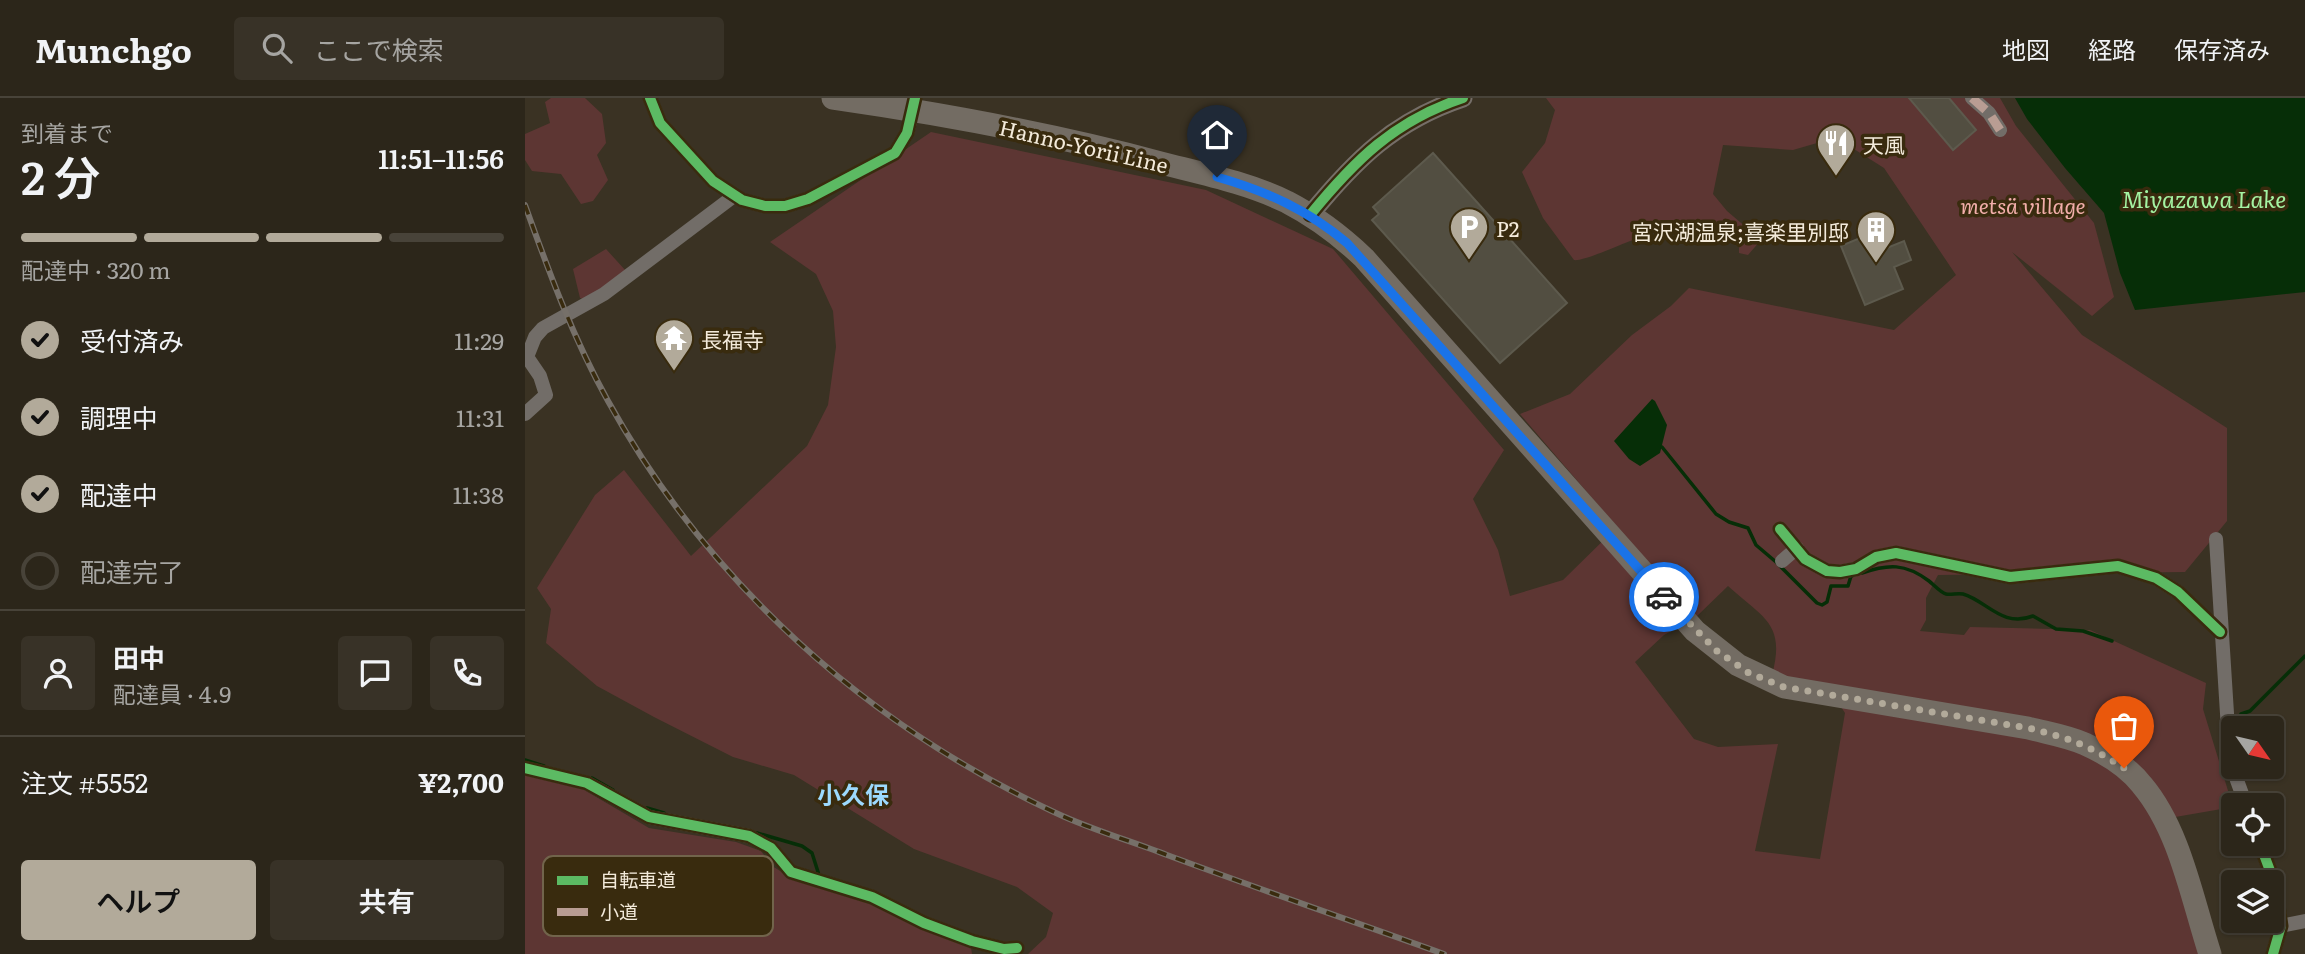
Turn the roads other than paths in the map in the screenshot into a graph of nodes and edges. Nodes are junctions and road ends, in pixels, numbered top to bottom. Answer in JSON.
{"nodes":[{"id":1,"x":650,"y":98,"type":"edge"},
{"id":2,"x":833,"y":98,"type":"edge"},
{"id":3,"x":1463,"y":98,"type":"edge"},
{"id":4,"x":1972,"y":98,"type":"edge"},
{"id":5,"x":914,"y":104,"type":"edge"},
{"id":6,"x":2000,"y":130,"type":"dead end"},
{"id":7,"x":734,"y":196,"type":"junction"},
{"id":8,"x":1310,"y":215,"type":"junction"},
{"id":9,"x":526,"y":355,"type":"edge"},
{"id":10,"x":525,"y":414,"type":"edge"},
{"id":11,"x":1780,"y":529,"type":"dead end"},
{"id":12,"x":2216,"y":539,"type":"dead end"},
{"id":13,"x":1797,"y":548,"type":"junction"},
{"id":14,"x":1782,"y":561,"type":"dead end"},
{"id":15,"x":2220,"y":632,"type":"junction"},
{"id":16,"x":525,"y":768,"type":"edge"},
{"id":17,"x":2242,"y":793,"type":"edge"},
{"id":18,"x":2305,"y":921,"type":"edge"},
{"id":19,"x":2284,"y":925,"type":"edge"},
{"id":20,"x":2279,"y":933,"type":"edge"},
{"id":21,"x":1017,"y":948,"type":"dead end"},
{"id":22,"x":2210,"y":954,"type":"edge"},
{"id":23,"x":2273,"y":954,"type":"edge"}],
"edges":[{"from":1,"to":7,"type":"street"},
{"from":2,"to":5,"type":"main road","name":"Hanno-Yorii Line"},
{"from":3,"to":8,"type":"street"},
{"from":4,"to":6,"type":"street"},
{"from":5,"to":7,"type":"street"},
{"from":5,"to":8,"type":"main road","name":"Hanno-Yorii Line"},
{"from":7,"to":9,"type":"street"},
{"from":8,"to":22,"type":"main road","name":"Hanno-Yorii Line"},
{"from":9,"to":10,"type":"street"},
{"from":11,"to":13,"type":"street"},
{"from":12,"to":15,"type":"street"},
{"from":13,"to":14,"type":"street"},
{"from":13,"to":15,"type":"street"},
{"from":15,"to":17,"type":"street"},
{"from":16,"to":21,"type":"street"},
{"from":18,"to":19,"type":"street"},
{"from":20,"to":23,"type":"street"}]}
